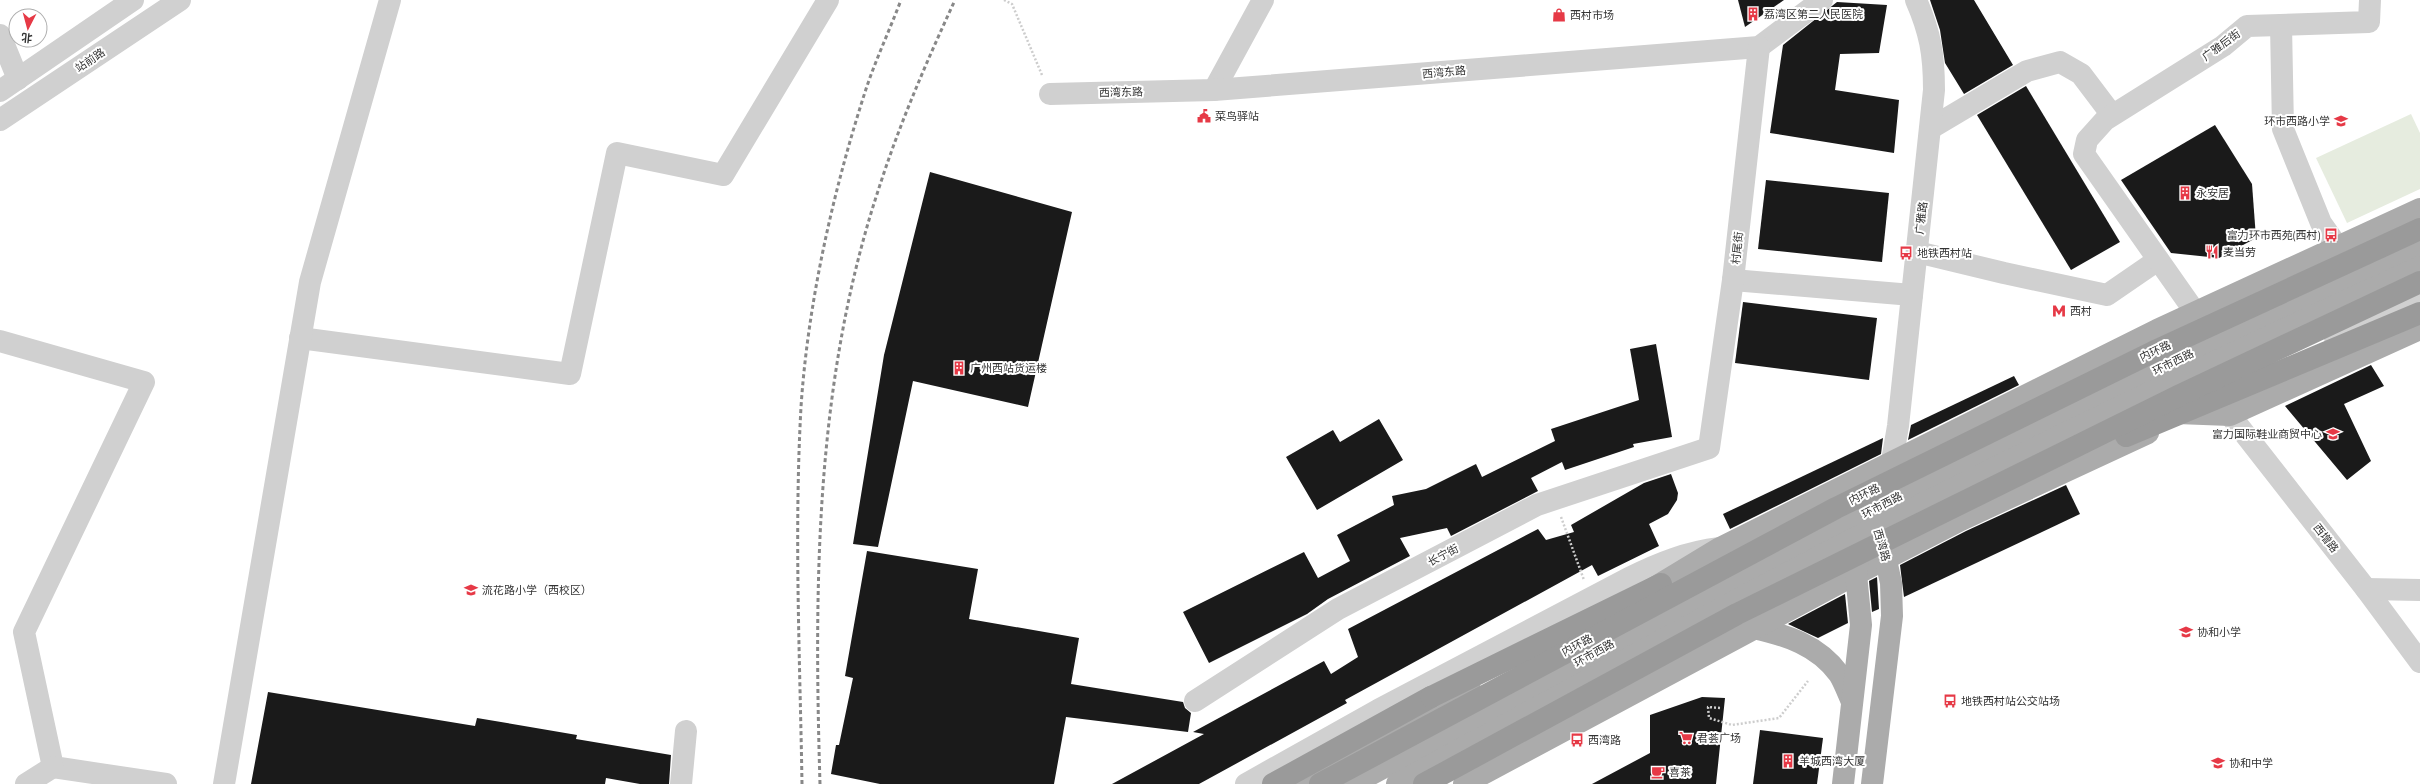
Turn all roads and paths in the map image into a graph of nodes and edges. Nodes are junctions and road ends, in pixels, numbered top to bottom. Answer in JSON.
{"nodes":[{"id":1,"x":133,"y":0,"type":"edge"},
{"id":2,"x":180,"y":0,"type":"edge"},
{"id":3,"x":390,"y":0,"type":"edge"},
{"id":4,"x":828,"y":0,"type":"edge"},
{"id":5,"x":1004,"y":0,"type":"edge"},
{"id":6,"x":1263,"y":0,"type":"edge"},
{"id":7,"x":1822,"y":0,"type":"edge"},
{"id":8,"x":1916,"y":0,"type":"edge"},
{"id":9,"x":2370,"y":0,"type":"edge"},
{"id":10,"x":2281,"y":25,"type":"junction"},
{"id":11,"x":0,"y":35,"type":"edge"},
{"id":12,"x":1759,"y":47,"type":"junction"},
{"id":13,"x":18,"y":79,"type":"junction"},
{"id":14,"x":1214,"y":90,"type":"junction"},
{"id":15,"x":0,"y":91,"type":"edge"},
{"id":16,"x":1050,"y":94,"type":"joint"},
{"id":17,"x":2112,"y":115,"type":"junction"},
{"id":18,"x":0,"y":120,"type":"edge"},
{"id":19,"x":1930,"y":128,"type":"junction"},
{"id":20,"x":2420,"y":209,"type":"edge"},
{"id":21,"x":2420,"y":229,"type":"edge"},
{"id":22,"x":2420,"y":245,"type":"edge"},
{"id":23,"x":2338,"y":247,"type":"junction"},
{"id":24,"x":1917,"y":252,"type":"junction"},
{"id":25,"x":2158,"y":260,"type":"junction"},
{"id":26,"x":2420,"y":268,"type":"edge"},
{"id":27,"x":1733,"y":280,"type":"junction"},
{"id":28,"x":2420,"y":282,"type":"edge"},
{"id":29,"x":1912,"y":295,"type":"junction"},
{"id":30,"x":2354,"y":297,"type":"junction"},
{"id":31,"x":2420,"y":297,"type":"edge"},
{"id":32,"x":2195,"y":312,"type":"junction"},
{"id":33,"x":2420,"y":313,"type":"edge"},
{"id":34,"x":2368,"y":323,"type":"junction"},
{"id":35,"x":2420,"y":329,"type":"edge"},
{"id":36,"x":300,"y":338,"type":"junction"},
{"id":37,"x":0,"y":341,"type":"edge"},
{"id":38,"x":2380,"y":347,"type":"junction"},
{"id":39,"x":2259,"y":376,"type":"junction"},
{"id":40,"x":2124,"y":406,"type":"junction"},
{"id":41,"x":2189,"y":414,"type":"junction"},
{"id":42,"x":2230,"y":415,"type":"junction"},
{"id":43,"x":1709,"y":448,"type":"joint"},
{"id":44,"x":1892,"y":462,"type":"junction"},
{"id":45,"x":1941,"y":485,"type":"junction"},
{"id":46,"x":1555,"y":499,"type":"junction"},
{"id":47,"x":1832,"y":501,"type":"junction"},
{"id":48,"x":1960,"y":520,"type":"junction"},
{"id":49,"x":1901,"y":532,"type":"junction"},
{"id":50,"x":1865,"y":540,"type":"junction"},
{"id":51,"x":1720,"y":548,"type":"junction"},
{"id":52,"x":1782,"y":557,"type":"junction"},
{"id":53,"x":1887,"y":558,"type":"junction"},
{"id":54,"x":2366,"y":589,"type":"junction"},
{"id":55,"x":2420,"y":590,"type":"edge"},
{"id":56,"x":1590,"y":598,"type":"junction"},
{"id":57,"x":1754,"y":628,"type":"junction"},
{"id":58,"x":2420,"y":662,"type":"edge"},
{"id":59,"x":1808,"y":681,"type":"dead end"},
{"id":60,"x":1461,"y":694,"type":"junction"},
{"id":61,"x":1195,"y":702,"type":"dead end"},
{"id":62,"x":1852,"y":703,"type":"junction"},
{"id":63,"x":1720,"y":708,"type":"dead end"},
{"id":64,"x":1472,"y":720,"type":"junction"},
{"id":65,"x":686,"y":730,"type":"dead end"},
{"id":66,"x":1494,"y":731,"type":"junction"},
{"id":67,"x":1509,"y":759,"type":"junction"},
{"id":68,"x":53,"y":767,"type":"junction"},
{"id":69,"x":26,"y":784,"type":"edge"},
{"id":70,"x":166,"y":784,"type":"edge"},
{"id":71,"x":224,"y":784,"type":"edge"},
{"id":72,"x":681,"y":784,"type":"edge"},
{"id":73,"x":1246,"y":784,"type":"edge"},
{"id":74,"x":1273,"y":784,"type":"edge"},
{"id":75,"x":1296,"y":784,"type":"edge"},
{"id":76,"x":1320,"y":784,"type":"edge"},
{"id":77,"x":1353,"y":784,"type":"edge"},
{"id":78,"x":1397,"y":784,"type":"edge"},
{"id":79,"x":1424,"y":784,"type":"edge"},
{"id":80,"x":1464,"y":784,"type":"edge"},
{"id":81,"x":1843,"y":784,"type":"edge"},
{"id":82,"x":1872,"y":784,"type":"edge"}],
"edges":[{"from":1,"to":13,"type":"street"},
{"from":2,"to":18,"type":"street","name":"站前路"},
{"from":3,"to":36,"type":"street"},
{"from":4,"to":36,"type":"street"},
{"from":5,"to":16,"type":"path"},
{"from":6,"to":14,"type":"street"},
{"from":7,"to":12,"type":"street"},
{"from":8,"to":19,"type":"street","name":"广雅路"},
{"from":9,"to":10,"type":"street","name":"广雅后街"},
{"from":10,"to":17,"type":"street","name":"广雅后街"},
{"from":10,"to":23,"type":"street"},
{"from":11,"to":13,"type":"street"},
{"from":12,"to":14,"type":"street","name":"西湾东路"},
{"from":12,"to":27,"type":"street","name":"村尾街"},
{"from":13,"to":15,"type":"street"},
{"from":14,"to":16,"type":"street","name":"西湾东路"},
{"from":17,"to":19,"type":"street"},
{"from":17,"to":25,"type":"street","name":"广雅后街"},
{"from":19,"to":24,"type":"street","name":"广雅路"},
{"from":20,"to":23,"type":"main road"},
{"from":21,"to":47,"type":"highway","name":"内环路","bridge":true},
{"from":22,"to":45,"type":"main road","name":"环市西路"},
{"from":23,"to":32,"type":"main road"},
{"from":24,"to":25,"type":"street"},
{"from":24,"to":29,"type":"street","name":"广雅路"},
{"from":25,"to":32,"type":"street","name":"广雅后街"},
{"from":26,"to":30,"type":"main road","name":"环市西路"},
{"from":27,"to":29,"type":"street"},
{"from":27,"to":43,"type":"street","name":"村尾街"},
{"from":28,"to":49,"type":"highway","bridge":true},
{"from":29,"to":44,"type":"street","name":"广雅路"},
{"from":30,"to":34,"type":"main road"},
{"from":30,"to":40,"type":"main road","name":"环市西路"},
{"from":31,"to":34,"type":"street"},
{"from":32,"to":44,"type":"main road"},
{"from":33,"to":49,"type":"highway","bridge":true},
{"from":34,"to":38,"type":"main road"},
{"from":34,"to":39,"type":"street"},
{"from":35,"to":38,"type":"main road"},
{"from":36,"to":71,"type":"street"},
{"from":37,"to":68,"type":"street"},
{"from":38,"to":42,"type":"main road"},
{"from":39,"to":41,"type":"street"},
{"from":39,"to":42,"type":"street"},
{"from":40,"to":41,"type":"main road"},
{"from":40,"to":45,"type":"main road","name":"环市西路"},
{"from":41,"to":42,"type":"main road"},
{"from":41,"to":48,"type":"main road"},
{"from":42,"to":54,"type":"street","name":"西增路"},
{"from":43,"to":46,"type":"street","name":"长宁街"},
{"from":44,"to":47,"type":"main road"},
{"from":44,"to":50,"type":"main road"},
{"from":45,"to":48,"type":"street"},
{"from":45,"to":50,"type":"main road","name":"环市西路"},
{"from":46,"to":56,"type":"path"},
{"from":46,"to":61,"type":"street","name":"长宁街"},
{"from":47,"to":50,"type":"main road"},
{"from":47,"to":51,"type":"main road"},
{"from":47,"to":74,"type":"highway","bridge":true},
{"from":47,"to":76,"type":"highway","name":"内环路","bridge":true},
{"from":48,"to":53,"type":"main road"},
{"from":49,"to":79,"type":"highway","bridge":true},
{"from":50,"to":52,"type":"main road","name":"环市西路"},
{"from":50,"to":52,"type":"main road","name":"环市西路"},
{"from":50,"to":53,"type":"main road"},
{"from":50,"to":53,"type":"main road","name":"西湾路"},
{"from":50,"to":57,"type":"main road"},
{"from":50,"to":62,"type":"main road"},
{"from":51,"to":52,"type":"main road"},
{"from":51,"to":56,"type":"street"},
{"from":51,"to":60,"type":"main road"},
{"from":52,"to":64,"type":"main road","name":"环市西路"},
{"from":52,"to":66,"type":"main road","name":"环市西路"},
{"from":53,"to":82,"type":"main road","name":"西湾路"},
{"from":54,"to":55,"type":"street"},
{"from":54,"to":58,"type":"street","name":"西增路"},
{"from":56,"to":73,"type":"street"},
{"from":57,"to":62,"type":"main road"},
{"from":57,"to":67,"type":"main road"},
{"from":59,"to":63,"type":"path"},
{"from":60,"to":64,"type":"street"},
{"from":60,"to":75,"type":"main road"},
{"from":62,"to":81,"type":"main road"},
{"from":64,"to":77,"type":"main road","name":"环市西路"},
{"from":65,"to":72,"type":"street"},
{"from":66,"to":67,"type":"street"},
{"from":66,"to":78,"type":"main road","name":"环市西路"},
{"from":67,"to":80,"type":"main road"},
{"from":68,"to":69,"type":"street"},
{"from":68,"to":70,"type":"street"}]}
